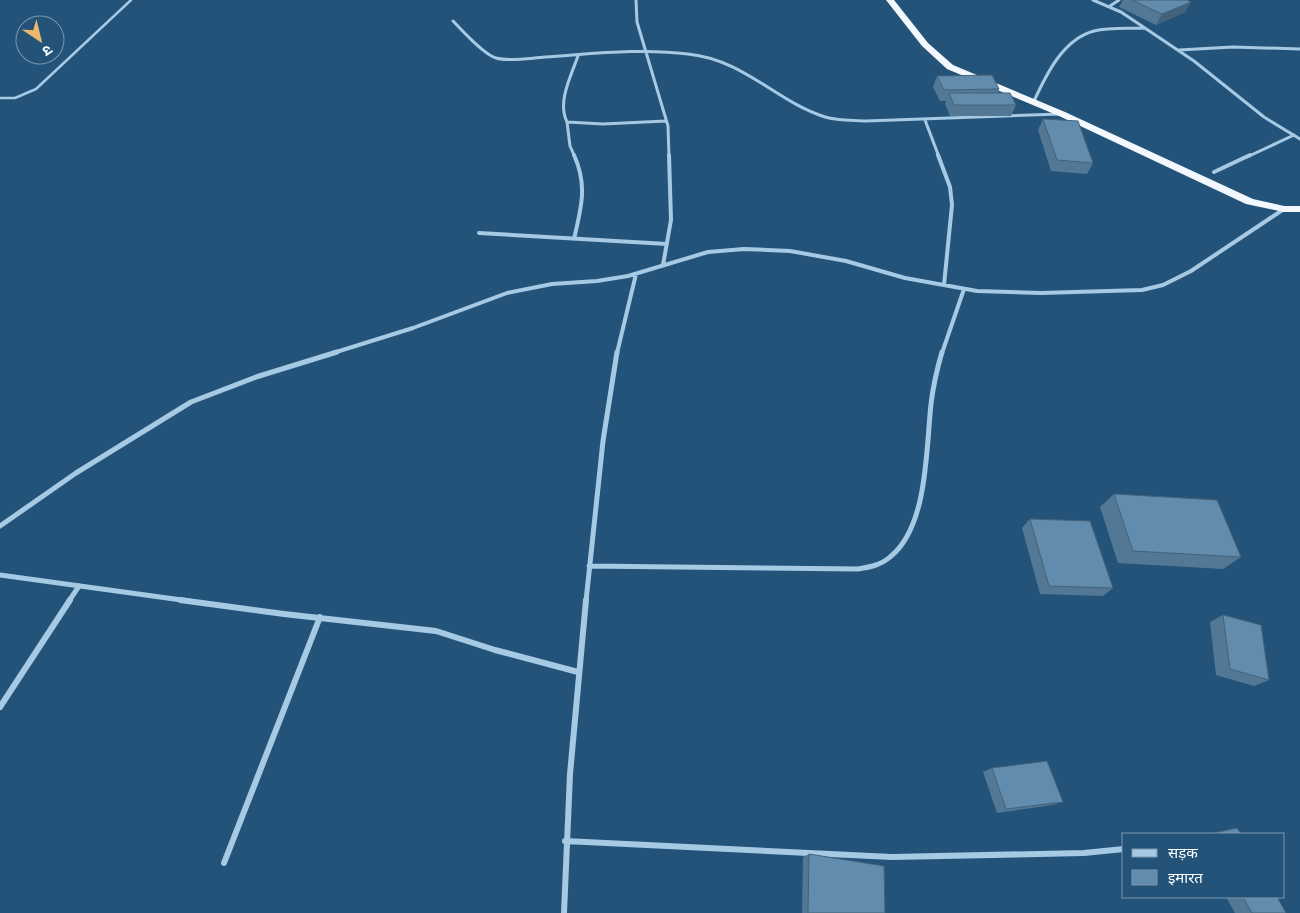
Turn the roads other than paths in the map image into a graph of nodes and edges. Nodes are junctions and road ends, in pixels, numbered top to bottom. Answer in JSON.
{"nodes":[{"id":1,"x":130,"y":0,"type":"edge"},
{"id":2,"x":636,"y":0,"type":"edge"},
{"id":3,"x":890,"y":0,"type":"edge"},
{"id":4,"x":1093,"y":0,"type":"edge"},
{"id":5,"x":1119,"y":0,"type":"edge"},
{"id":6,"x":1110,"y":6,"type":"junction"},
{"id":7,"x":453,"y":21,"type":"dead end"},
{"id":8,"x":1145,"y":28,"type":"junction"},
{"id":9,"x":1300,"y":49,"type":"edge"},
{"id":10,"x":1178,"y":50,"type":"junction"},
{"id":11,"x":645,"y":53,"type":"junction"},
{"id":12,"x":578,"y":56,"type":"junction"},
{"id":13,"x":0,"y":98,"type":"edge"},
{"id":14,"x":1034,"y":102,"type":"junction"},
{"id":15,"x":1062,"y":114,"type":"junction"},
{"id":16,"x":925,"y":120,"type":"junction"},
{"id":17,"x":666,"y":121,"type":"junction"},
{"id":18,"x":567,"y":122,"type":"junction"},
{"id":19,"x":1294,"y":135,"type":"junction"},
{"id":20,"x":1300,"y":139,"type":"edge"},
{"id":21,"x":1214,"y":172,"type":"dead end"},
{"id":22,"x":1284,"y":209,"type":"junction"},
{"id":23,"x":1300,"y":209,"type":"edge"},
{"id":24,"x":479,"y":233,"type":"dead end"},
{"id":25,"x":574,"y":239,"type":"junction"},
{"id":26,"x":667,"y":244,"type":"junction"},
{"id":27,"x":663,"y":265,"type":"junction"},
{"id":28,"x":636,"y":274,"type":"junction"},
{"id":29,"x":944,"y":285,"type":"junction"},
{"id":30,"x":964,"y":289,"type":"junction"},
{"id":31,"x":0,"y":526,"type":"edge"},
{"id":32,"x":589,"y":566,"type":"junction"},
{"id":33,"x":0,"y":575,"type":"edge"},
{"id":34,"x":79,"y":586,"type":"junction"},
{"id":35,"x":320,"y":618,"type":"junction"},
{"id":36,"x":578,"y":672,"type":"junction"},
{"id":37,"x":0,"y":707,"type":"edge"},
{"id":38,"x":565,"y":841,"type":"junction"},
{"id":39,"x":1122,"y":849,"type":"edge"},
{"id":40,"x":224,"y":863,"type":"dead end"},
{"id":41,"x":564,"y":913,"type":"edge"}],
"edges":[{"from":1,"to":13,"type":"lane"},
{"from":2,"to":11,"type":"street"},
{"from":3,"to":14,"type":"highway"},
{"from":4,"to":6,"type":"street"},
{"from":5,"to":6,"type":"street"},
{"from":6,"to":8,"type":"street"},
{"from":7,"to":12,"type":"street"},
{"from":8,"to":10,"type":"street"},
{"from":8,"to":14,"type":"street"},
{"from":9,"to":10,"type":"street"},
{"from":10,"to":19,"type":"street"},
{"from":11,"to":12,"type":"street"},
{"from":11,"to":16,"type":"street"},
{"from":11,"to":17,"type":"street"},
{"from":12,"to":18,"type":"street"},
{"from":14,"to":15,"type":"highway"},
{"from":15,"to":16,"type":"street"},
{"from":15,"to":22,"type":"highway"},
{"from":16,"to":29,"type":"street"},
{"from":17,"to":18,"type":"street"},
{"from":17,"to":26,"type":"street"},
{"from":18,"to":25,"type":"street"},
{"from":19,"to":20,"type":"street"},
{"from":19,"to":21,"type":"street"},
{"from":22,"to":23,"type":"highway"},
{"from":22,"to":30,"type":"street"},
{"from":24,"to":25,"type":"street"},
{"from":25,"to":26,"type":"street"},
{"from":26,"to":27,"type":"street"},
{"from":27,"to":28,"type":"street"},
{"from":27,"to":29,"type":"street"},
{"from":28,"to":31,"type":"street"},
{"from":28,"to":32,"type":"street"},
{"from":29,"to":30,"type":"street"},
{"from":30,"to":32,"type":"street"},
{"from":32,"to":36,"type":"street"},
{"from":33,"to":34,"type":"street"},
{"from":34,"to":35,"type":"street"},
{"from":34,"to":37,"type":"street"},
{"from":35,"to":36,"type":"street"},
{"from":35,"to":40,"type":"street"},
{"from":36,"to":38,"type":"street"},
{"from":38,"to":39,"type":"street"},
{"from":38,"to":41,"type":"street"}]}
